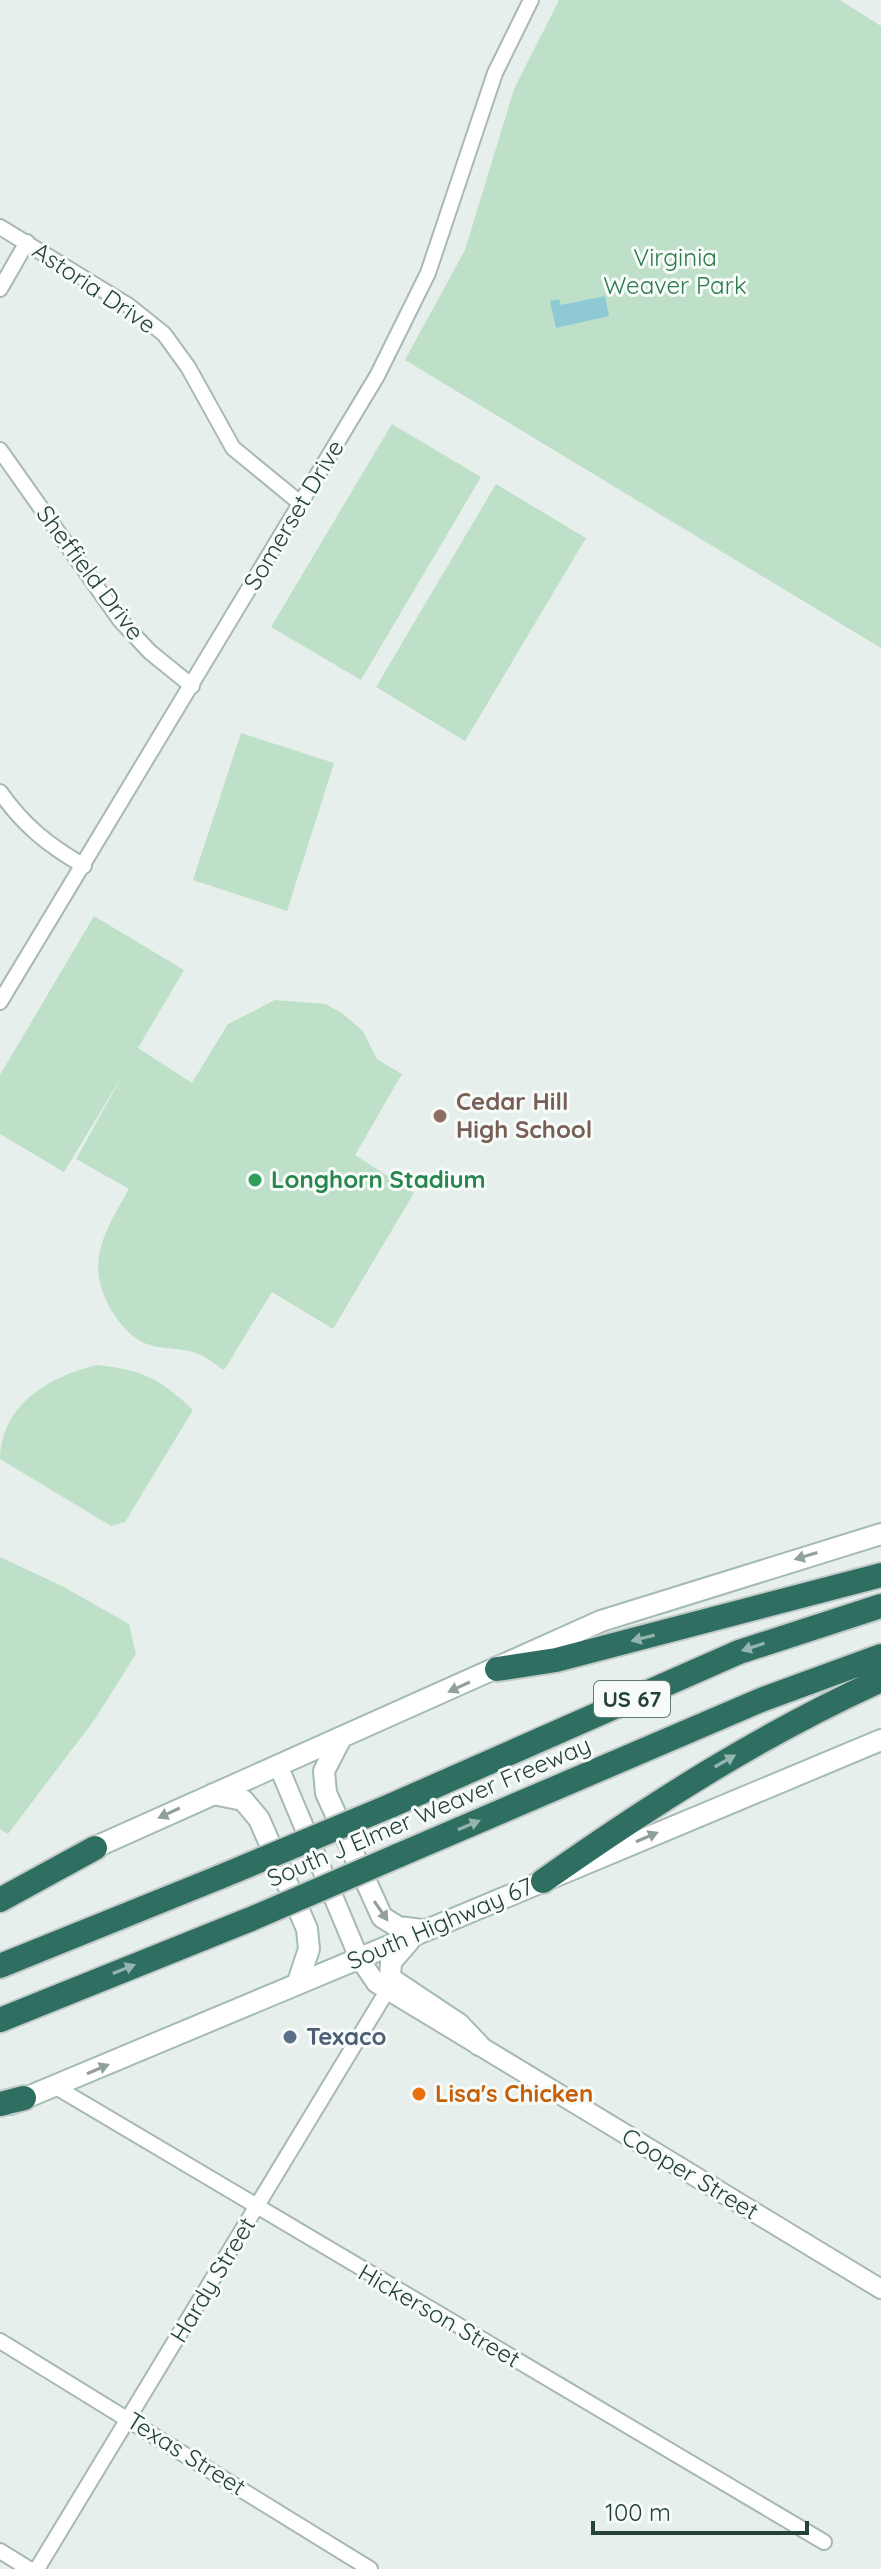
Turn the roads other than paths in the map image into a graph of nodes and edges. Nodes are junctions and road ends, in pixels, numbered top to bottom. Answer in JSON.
{"nodes":[{"id":1,"x":531,"y":0,"type":"edge"},
{"id":2,"x":0,"y":227,"type":"edge"},
{"id":3,"x":27,"y":242,"type":"junction"},
{"id":4,"x":0,"y":289,"type":"edge"},
{"id":5,"x":0,"y":450,"type":"edge"},
{"id":6,"x":300,"y":503,"type":"junction"},
{"id":7,"x":192,"y":686,"type":"junction"},
{"id":8,"x":0,"y":792,"type":"edge"},
{"id":9,"x":84,"y":866,"type":"junction"},
{"id":10,"x":0,"y":1002,"type":"edge"},
{"id":11,"x":881,"y":1534,"type":"edge"},
{"id":12,"x":881,"y":1575,"type":"edge"},
{"id":13,"x":881,"y":1606,"type":"edge"},
{"id":14,"x":881,"y":1656,"type":"edge"},
{"id":15,"x":497,"y":1669,"type":"junction"},
{"id":16,"x":881,"y":1680,"type":"edge"},
{"id":17,"x":341,"y":1738,"type":"junction"},
{"id":18,"x":881,"y":1740,"type":"edge"},
{"id":19,"x":278,"y":1765,"type":"junction"},
{"id":20,"x":212,"y":1794,"type":"junction"},
{"id":21,"x":95,"y":1848,"type":"junction"},
{"id":22,"x":543,"y":1881,"type":"junction"},
{"id":23,"x":0,"y":1886,"type":"edge"},
{"id":24,"x":0,"y":1900,"type":"edge"},
{"id":25,"x":422,"y":1930,"type":"junction"},
{"id":26,"x":359,"y":1958,"type":"junction"},
{"id":27,"x":0,"y":1966,"type":"edge"},
{"id":28,"x":298,"y":1982,"type":"junction"},
{"id":29,"x":387,"y":1991,"type":"junction"},
{"id":30,"x":0,"y":2020,"type":"edge"},
{"id":31,"x":479,"y":2045,"type":"junction"},
{"id":32,"x":56,"y":2087,"type":"junction"},
{"id":33,"x":24,"y":2098,"type":"joint"},
{"id":34,"x":0,"y":2106,"type":"edge"},
{"id":35,"x":256,"y":2208,"type":"junction"},
{"id":36,"x":881,"y":2289,"type":"edge"},
{"id":37,"x":0,"y":2341,"type":"edge"},
{"id":38,"x":129,"y":2418,"type":"junction"},
{"id":39,"x":824,"y":2542,"type":"dead end"},
{"id":40,"x":0,"y":2551,"type":"edge"},
{"id":41,"x":29,"y":2569,"type":"edge"},
{"id":42,"x":37,"y":2569,"type":"edge"},
{"id":43,"x":370,"y":2569,"type":"edge"}],
"edges":[{"from":1,"to":6,"type":"street","name":"Somerset Drive"},
{"from":2,"to":3,"type":"street","name":"Astoria Drive"},
{"from":3,"to":4,"type":"street"},
{"from":3,"to":6,"type":"street","name":"Astoria Drive"},
{"from":5,"to":7,"type":"street","name":"Sheffield Drive"},
{"from":6,"to":7,"type":"street","name":"Somerset Drive"},
{"from":7,"to":9,"type":"street","name":"Somerset Drive"},
{"from":8,"to":9,"type":"street"},
{"from":9,"to":10,"type":"street","name":"Somerset Drive"},
{"from":11,"to":15,"type":"main road","one_way":true},
{"from":12,"to":15,"type":"highway","one_way":true},
{"from":13,"to":27,"type":"highway","name":"South J Elmer Weaver Freeway","number":"US 67","one_way":true,"bridge":true},
{"from":30,"to":14,"type":"highway","name":"South J Elmer Weaver Freeway","number":"US 67","one_way":true,"bridge":true},
{"from":15,"to":17,"type":"main road","one_way":true},
{"from":22,"to":16,"type":"highway","one_way":true},
{"from":17,"to":19,"type":"main road"},
{"from":17,"to":25,"type":"main road","one_way":true},
{"from":22,"to":18,"type":"main road","name":"South Highway 67","one_way":true},
{"from":19,"to":20,"type":"main road"},
{"from":19,"to":26,"type":"street","name":"Cooper Street"},
{"from":20,"to":21,"type":"main road","one_way":true},
{"from":20,"to":28,"type":"main road"},
{"from":21,"to":23,"type":"main road"},
{"from":21,"to":24,"type":"highway"},
{"from":22,"to":25,"type":"main road","name":"South Highway 67"},
{"from":25,"to":26,"type":"main road","name":"South Highway 67"},
{"from":25,"to":31,"type":"main road"},
{"from":26,"to":28,"type":"main road","name":"South Highway 67"},
{"from":26,"to":29,"type":"street","name":"Cooper Street"},
{"from":32,"to":28,"type":"main road","name":"South Highway 67","one_way":true},
{"from":29,"to":31,"type":"street","name":"Cooper Street"},
{"from":29,"to":35,"type":"street","name":"Hardy Street"},
{"from":31,"to":36,"type":"street","name":"Cooper Street"},
{"from":32,"to":33,"type":"main road","name":"South Highway 67"},
{"from":32,"to":35,"type":"street","name":"Hickerson Street"},
{"from":33,"to":34,"type":"highway"},
{"from":35,"to":38,"type":"street","name":"Hardy Street"},
{"from":35,"to":39,"type":"street","name":"Hickerson Street"},
{"from":37,"to":38,"type":"street","name":"Texas Street"},
{"from":38,"to":42,"type":"street","name":"Hardy Street"},
{"from":38,"to":43,"type":"street","name":"Texas Street"},
{"from":40,"to":41,"type":"street"}]}
